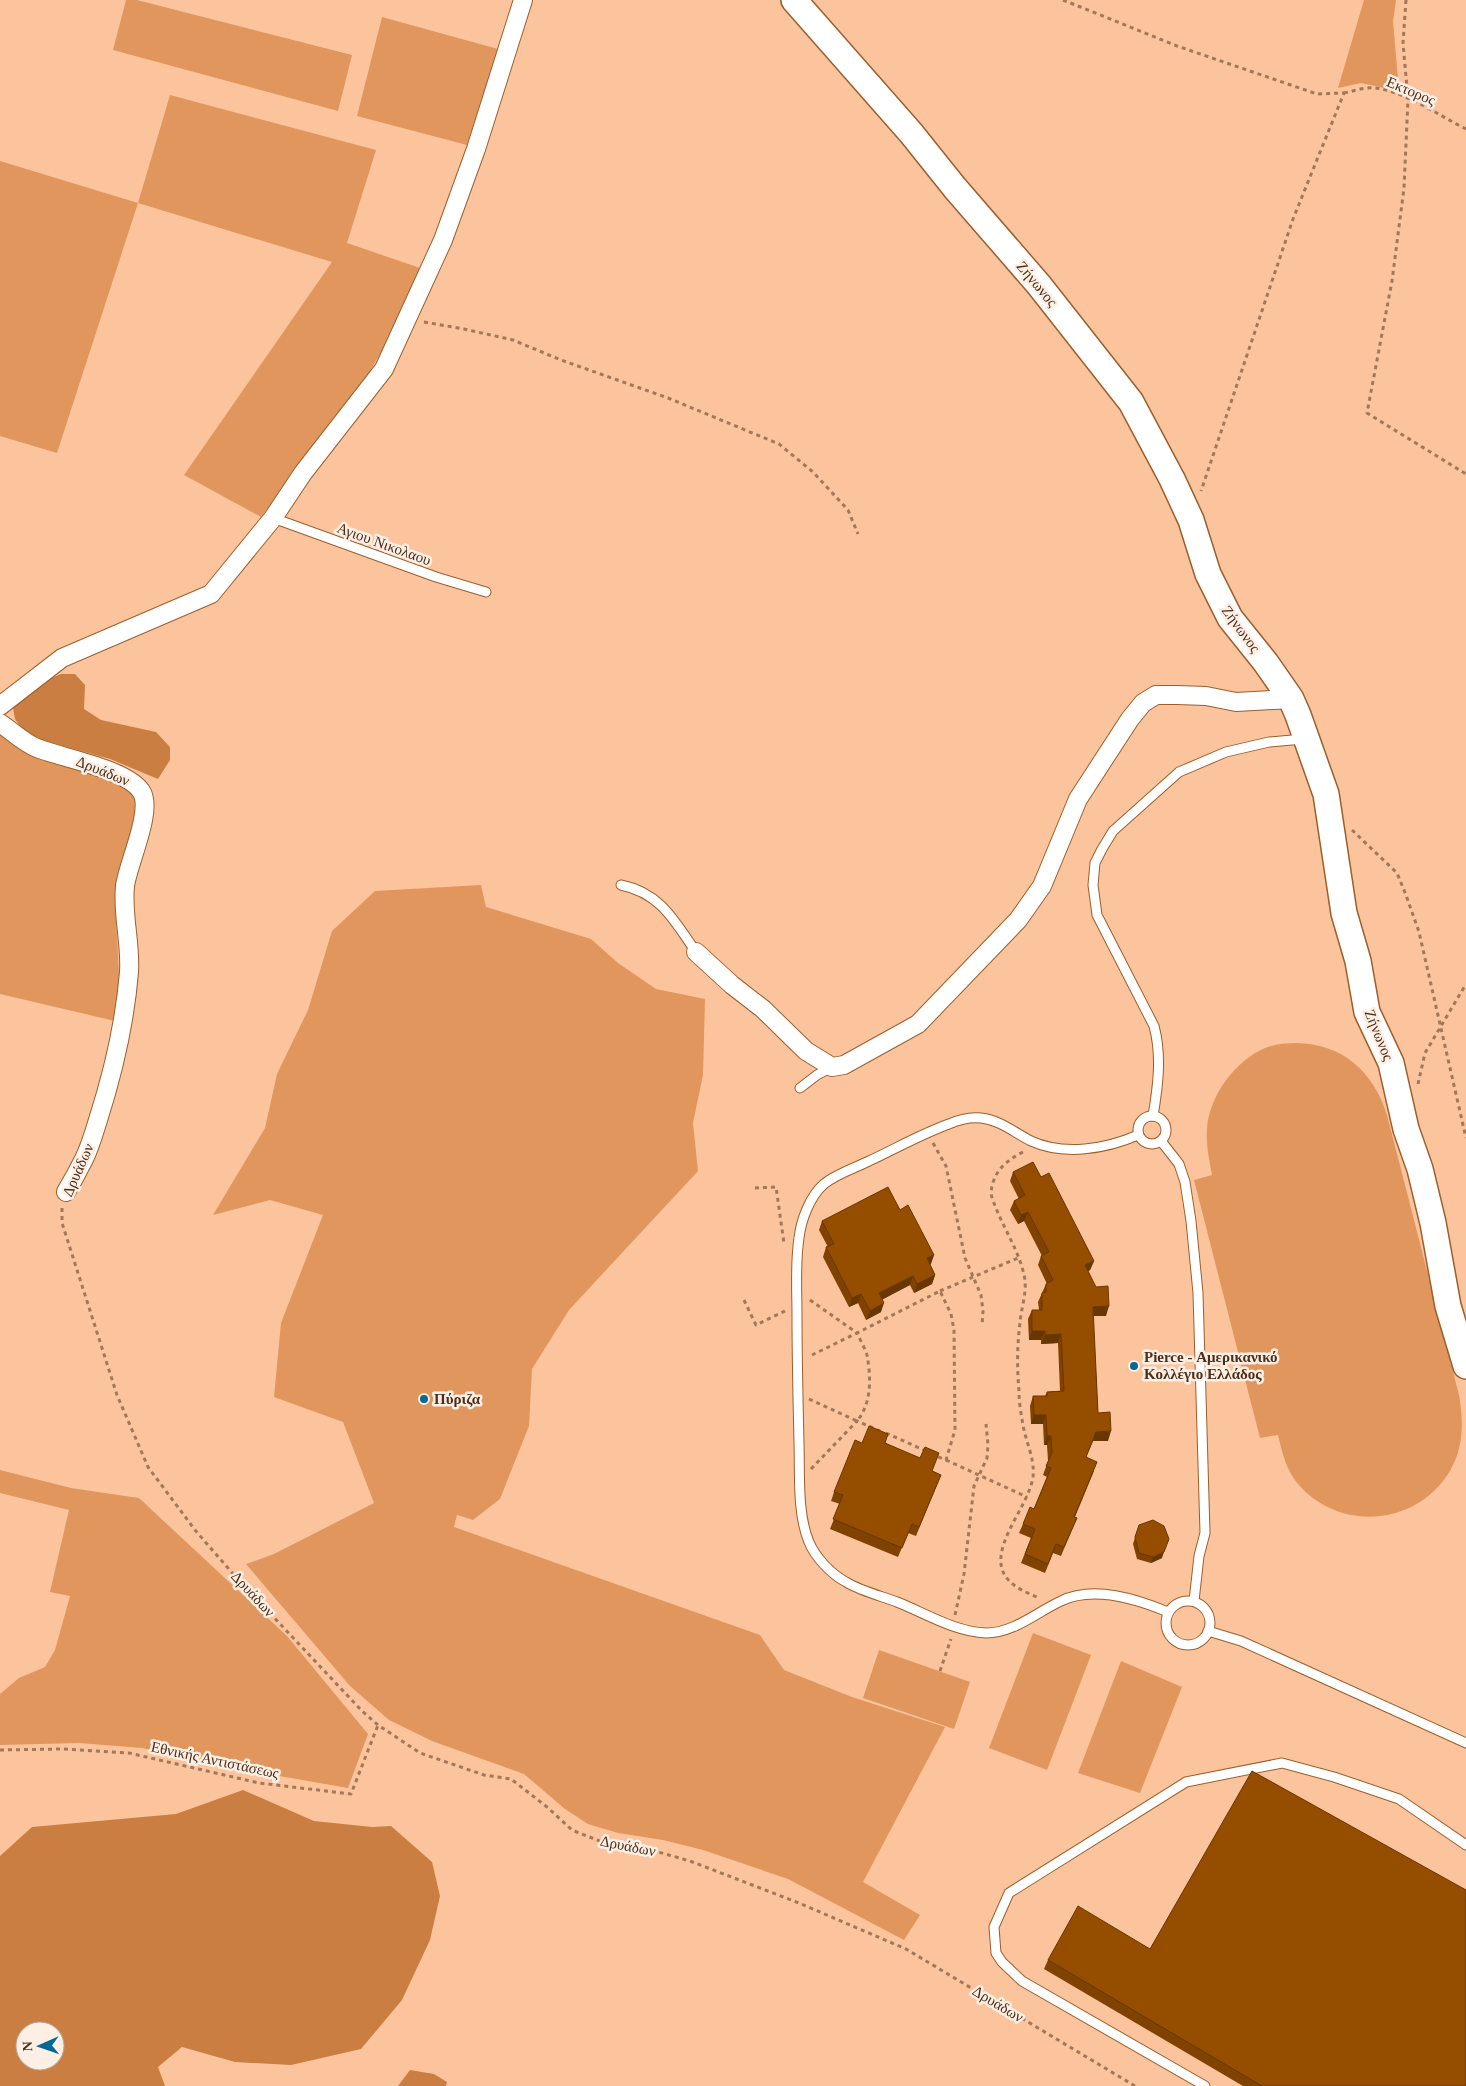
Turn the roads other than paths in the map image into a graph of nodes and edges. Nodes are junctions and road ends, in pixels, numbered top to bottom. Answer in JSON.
{"nodes":[{"id":1,"x":523,"y":0,"type":"edge"},
{"id":2,"x":794,"y":0,"type":"edge"},
{"id":3,"x":274,"y":518,"type":"junction"},
{"id":4,"x":486,"y":592,"type":"dead end"},
{"id":5,"x":1291,"y":699,"type":"junction"},
{"id":6,"x":0,"y":706,"type":"edge"},
{"id":7,"x":0,"y":723,"type":"edge"},
{"id":8,"x":1306,"y":739,"type":"junction"},
{"id":9,"x":621,"y":885,"type":"dead end"},
{"id":10,"x":696,"y":952,"type":"joint"},
{"id":11,"x":832,"y":1067,"type":"junction"},
{"id":12,"x":800,"y":1088,"type":"dead end"},
{"id":13,"x":1153,"y":1116,"type":"junction"},
{"id":14,"x":1138,"y":1135,"type":"junction"},
{"id":15,"x":1161,"y":1141,"type":"junction"},
{"id":16,"x":66,"y":1192,"type":"road end"},
{"id":17,"x":1466,"y":1366,"type":"edge"},
{"id":18,"x":1194,"y":1601,"type":"junction"},
{"id":19,"x":1168,"y":1612,"type":"junction"},
{"id":20,"x":1208,"y":1631,"type":"junction"},
{"id":21,"x":1466,"y":1743,"type":"edge"},
{"id":22,"x":1466,"y":1845,"type":"edge"},
{"id":23,"x":1205,"y":2086,"type":"edge"}],
"edges":[{"from":1,"to":3,"type":"street"},
{"from":2,"to":5,"type":"street","name":"Ζήνωνος"},
{"from":3,"to":4,"type":"lane","name":"Αγιου Νικολαου"},
{"from":3,"to":6,"type":"street"},
{"from":5,"to":8,"type":"street","name":"Ζήνωνος"},
{"from":5,"to":11,"type":"street"},
{"from":7,"to":16,"type":"street","name":"Δρυάδων"},
{"from":8,"to":13,"type":"lane"},
{"from":8,"to":17,"type":"street","name":"Ζήνωνος"},
{"from":9,"to":10,"type":"lane"},
{"from":10,"to":11,"type":"street"},
{"from":11,"to":12,"type":"lane"},
{"from":13,"to":14,"type":"lane"},
{"from":13,"to":15,"type":"lane"},
{"from":14,"to":15,"type":"lane"},
{"from":14,"to":19,"type":"lane"},
{"from":15,"to":18,"type":"lane"},
{"from":18,"to":19,"type":"lane"},
{"from":18,"to":20,"type":"lane"},
{"from":19,"to":20,"type":"lane"},
{"from":20,"to":21,"type":"lane"},
{"from":22,"to":23,"type":"lane"}]}
